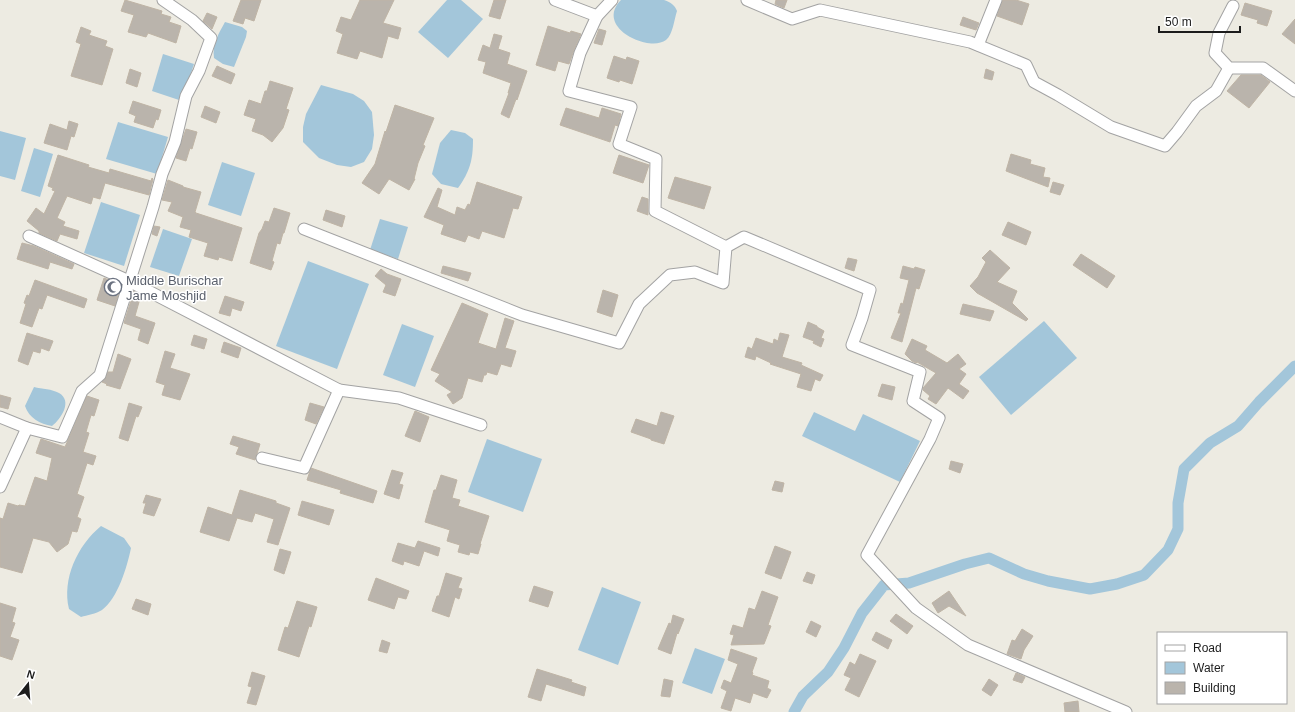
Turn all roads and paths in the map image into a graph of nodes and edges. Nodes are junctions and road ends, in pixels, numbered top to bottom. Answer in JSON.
{"nodes":[{"id":1,"x":163,"y":0,"type":"edge"},
{"id":2,"x":555,"y":0,"type":"edge"},
{"id":3,"x":612,"y":0,"type":"edge"},
{"id":4,"x":747,"y":0,"type":"edge"},
{"id":5,"x":996,"y":0,"type":"edge"},
{"id":6,"x":1232,"y":6,"type":"dead end"},
{"id":7,"x":597,"y":16,"type":"junction"},
{"id":8,"x":978,"y":45,"type":"junction"},
{"id":9,"x":1229,"y":68,"type":"junction"},
{"id":10,"x":1295,"y":91,"type":"edge"},
{"id":11,"x":304,"y":229,"type":"dead end"},
{"id":12,"x":29,"y":236,"type":"dead end"},
{"id":13,"x":726,"y":247,"type":"junction"},
{"id":14,"x":129,"y":281,"type":"junction"},
{"id":15,"x":338,"y":390,"type":"junction"},
{"id":16,"x":0,"y":417,"type":"edge"},
{"id":17,"x":481,"y":425,"type":"dead end"},
{"id":18,"x":26,"y":428,"type":"junction"},
{"id":19,"x":262,"y":458,"type":"dead end"},
{"id":20,"x":0,"y":487,"type":"edge"},
{"id":21,"x":1126,"y":712,"type":"edge"}],
"edges":[{"from":1,"to":14,"type":"street"},
{"from":2,"to":7,"type":"street"},
{"from":3,"to":7,"type":"street"},
{"from":4,"to":8,"type":"street"},
{"from":5,"to":8,"type":"street"},
{"from":6,"to":9,"type":"street"},
{"from":7,"to":13,"type":"street"},
{"from":8,"to":9,"type":"street"},
{"from":9,"to":10,"type":"street"},
{"from":11,"to":13,"type":"street"},
{"from":12,"to":14,"type":"street"},
{"from":13,"to":21,"type":"street"},
{"from":14,"to":15,"type":"street"},
{"from":14,"to":18,"type":"street"},
{"from":15,"to":17,"type":"street"},
{"from":15,"to":19,"type":"street"},
{"from":16,"to":18,"type":"street"},
{"from":18,"to":20,"type":"street"}]}
